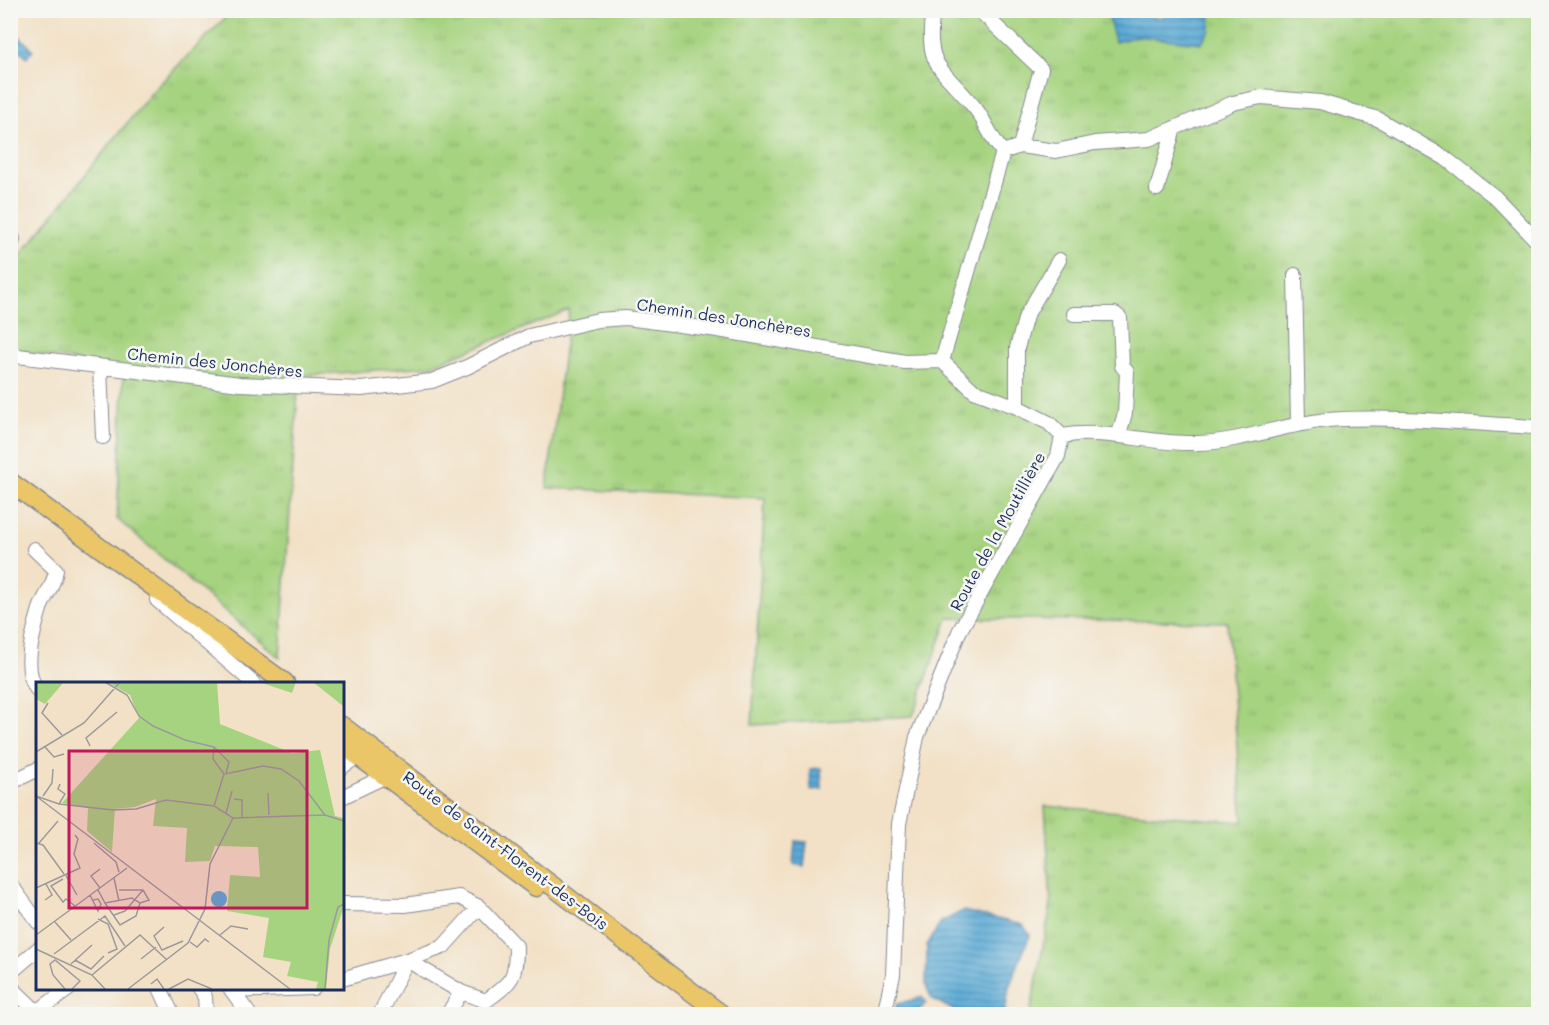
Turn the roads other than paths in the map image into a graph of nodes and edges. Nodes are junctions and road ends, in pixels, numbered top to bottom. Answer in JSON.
{"nodes":[{"id":1,"x":933,"y":10,"type":"edge"},
{"id":2,"x":979,"y":10,"type":"edge"},
{"id":3,"x":1174,"y":128,"type":"junction"},
{"id":4,"x":1020,"y":146,"type":"junction"},
{"id":5,"x":1003,"y":152,"type":"junction"},
{"id":6,"x":1157,"y":189,"type":"dead end"},
{"id":7,"x":10,"y":231,"type":"edge"},
{"id":8,"x":1539,"y":242,"type":"edge"},
{"id":9,"x":10,"y":252,"type":"edge"},
{"id":10,"x":1059,"y":260,"type":"dead end"},
{"id":11,"x":1294,"y":275,"type":"dead end"},
{"id":12,"x":1074,"y":314,"type":"dead end"},
{"id":13,"x":10,"y":355,"type":"edge"},
{"id":14,"x":942,"y":361,"type":"junction"},
{"id":15,"x":100,"y":368,"type":"junction"},
{"id":16,"x":1017,"y":407,"type":"junction"},
{"id":17,"x":1298,"y":424,"type":"junction"},
{"id":18,"x":1539,"y":427,"type":"edge"},
{"id":19,"x":1119,"y":434,"type":"junction"},
{"id":20,"x":1062,"y":436,"type":"junction"},
{"id":21,"x":104,"y":437,"type":"dead end"},
{"id":22,"x":10,"y":482,"type":"edge"},
{"id":23,"x":34,"y":549,"type":"dead end"},
{"id":24,"x":108,"y":555,"type":"junction"},
{"id":25,"x":157,"y":600,"type":"junction"},
{"id":26,"x":252,"y":682,"type":"edge"},
{"id":27,"x":263,"y":682,"type":"edge"},
{"id":28,"x":284,"y":682,"type":"edge"},
{"id":29,"x":36,"y":688,"type":"edge"},
{"id":30,"x":344,"y":733,"type":"edge"},
{"id":31,"x":344,"y":734,"type":"edge"},
{"id":32,"x":344,"y":735,"type":"edge"},
{"id":33,"x":358,"y":756,"type":"junction"},
{"id":34,"x":344,"y":766,"type":"edge"},
{"id":35,"x":381,"y":769,"type":"junction"},
{"id":36,"x":36,"y":770,"type":"edge"},
{"id":37,"x":10,"y":783,"type":"edge"},
{"id":38,"x":344,"y":796,"type":"edge"},
{"id":39,"x":497,"y":843,"type":"junction"},
{"id":40,"x":10,"y":884,"type":"edge"},
{"id":41,"x":344,"y":904,"type":"edge"},
{"id":42,"x":479,"y":907,"type":"junction"},
{"id":43,"x":36,"y":919,"type":"edge"},
{"id":44,"x":36,"y":951,"type":"edge"},
{"id":45,"x":407,"y":960,"type":"junction"},
{"id":46,"x":10,"y":974,"type":"edge"},
{"id":47,"x":670,"y":976,"type":"junction"},
{"id":48,"x":344,"y":978,"type":"edge"},
{"id":49,"x":10,"y":986,"type":"edge"},
{"id":50,"x":67,"y":989,"type":"edge"},
{"id":51,"x":161,"y":989,"type":"edge"},
{"id":52,"x":200,"y":989,"type":"edge"},
{"id":53,"x":231,"y":989,"type":"edge"},
{"id":54,"x":461,"y":992,"type":"junction"},
{"id":55,"x":35,"y":1013,"type":"edge"},
{"id":56,"x":172,"y":1014,"type":"edge"},
{"id":57,"x":206,"y":1014,"type":"edge"},
{"id":58,"x":249,"y":1014,"type":"edge"},
{"id":59,"x":380,"y":1014,"type":"edge"},
{"id":60,"x":448,"y":1014,"type":"edge"},
{"id":61,"x":721,"y":1014,"type":"edge"},
{"id":62,"x":884,"y":1014,"type":"edge"}],
"edges":[{"from":1,"to":5,"type":"street"},
{"from":2,"to":4,"type":"street"},
{"from":3,"to":4,"type":"street"},
{"from":3,"to":6,"type":"street"},
{"from":3,"to":8,"type":"street"},
{"from":4,"to":5,"type":"street"},
{"from":5,"to":14,"type":"street"},
{"from":7,"to":9,"type":"street"},
{"from":10,"to":16,"type":"street"},
{"from":11,"to":17,"type":"street"},
{"from":12,"to":19,"type":"street"},
{"from":13,"to":15,"type":"street","name":"Chemin des Jonchères"},
{"from":14,"to":15,"type":"street","name":"Chemin des Jonchères"},
{"from":14,"to":16,"type":"street"},
{"from":15,"to":21,"type":"street"},
{"from":16,"to":20,"type":"street"},
{"from":17,"to":18,"type":"street"},
{"from":17,"to":19,"type":"street"},
{"from":19,"to":20,"type":"street"},
{"from":20,"to":62,"type":"street","name":"Route de la Moutillière"},
{"from":22,"to":24,"type":"main road"},
{"from":23,"to":29,"type":"street"},
{"from":24,"to":25,"type":"main road"},
{"from":24,"to":28,"type":"main road"},
{"from":25,"to":26,"type":"street"},
{"from":25,"to":27,"type":"main road"},
{"from":30,"to":39,"type":"main road","name":"Route de Saint-Florent-des-Bois"},
{"from":31,"to":35,"type":"street"},
{"from":32,"to":33,"type":"main road","name":"Route de Saint-Florent-des-Bois"},
{"from":33,"to":34,"type":"street"},
{"from":33,"to":35,"type":"main road","name":"Route de Saint-Florent-des-Bois"},
{"from":35,"to":38,"type":"street"},
{"from":35,"to":39,"type":"street"},
{"from":35,"to":47,"type":"main road","name":"Route de Saint-Florent-des-Bois"},
{"from":36,"to":37,"type":"street"},
{"from":39,"to":47,"type":"main road","name":"Route de Saint-Florent-des-Bois"},
{"from":40,"to":43,"type":"street"},
{"from":41,"to":42,"type":"street"},
{"from":42,"to":45,"type":"street"},
{"from":42,"to":54,"type":"street"},
{"from":44,"to":46,"type":"street"},
{"from":45,"to":48,"type":"street"},
{"from":45,"to":54,"type":"street"},
{"from":45,"to":59,"type":"street"},
{"from":47,"to":61,"type":"main road","name":"Route de Saint-Florent-des-Bois"},
{"from":49,"to":55,"type":"street"},
{"from":50,"to":55,"type":"street"},
{"from":51,"to":56,"type":"street"},
{"from":52,"to":57,"type":"street"},
{"from":53,"to":58,"type":"street"},
{"from":54,"to":60,"type":"street"}]}
